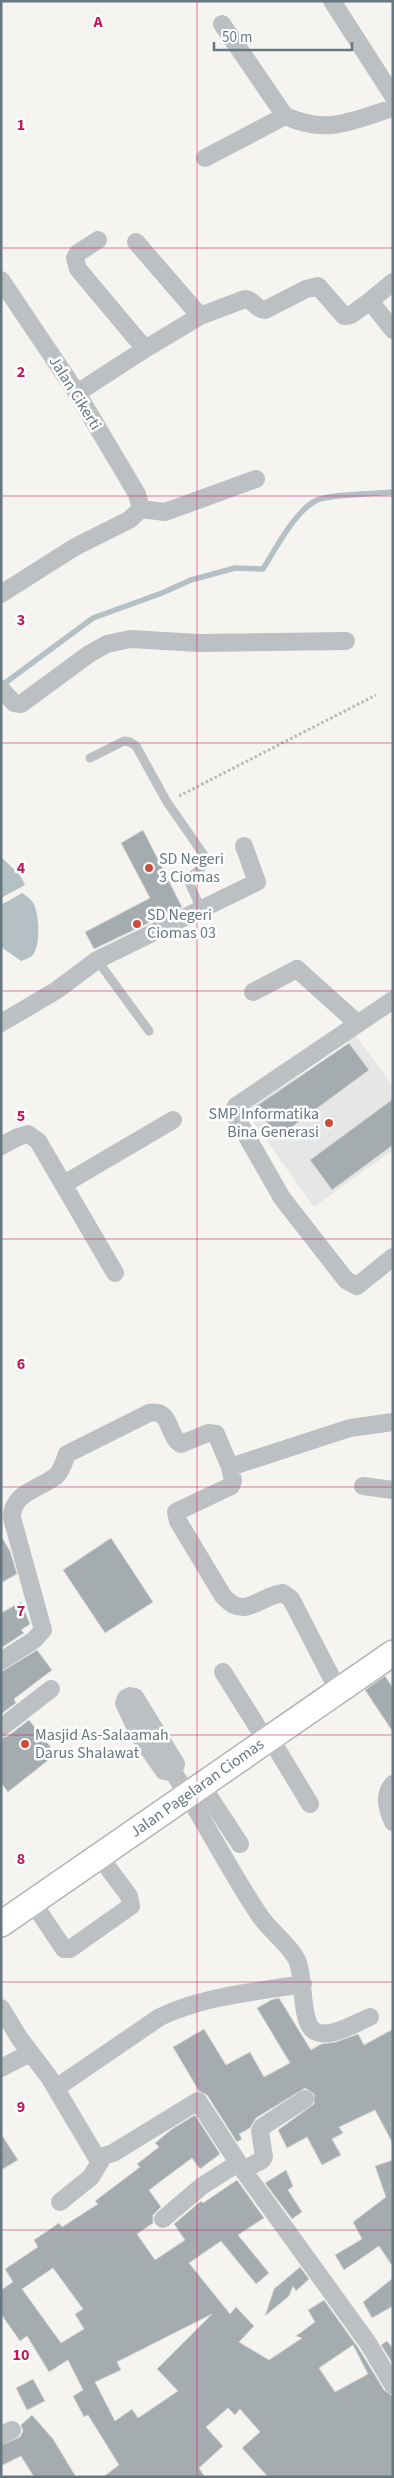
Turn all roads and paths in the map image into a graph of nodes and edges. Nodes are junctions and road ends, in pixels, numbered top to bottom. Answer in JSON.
{"nodes":[{"id":1,"x":332,"y":1,"type":"edge"},
{"id":2,"x":222,"y":24,"type":"dead end"},
{"id":3,"x":393,"y":96,"type":"edge"},
{"id":4,"x":393,"y":108,"type":"edge"},
{"id":5,"x":285,"y":116,"type":"junction"},
{"id":6,"x":204,"y":158,"type":"dead end"},
{"id":7,"x":98,"y":240,"type":"dead end"},
{"id":8,"x":136,"y":242,"type":"dead end"},
{"id":9,"x":1,"y":280,"type":"edge"},
{"id":10,"x":393,"y":282,"type":"edge"},
{"id":11,"x":370,"y":302,"type":"junction"},
{"id":12,"x":200,"y":316,"type":"junction"},
{"id":13,"x":393,"y":330,"type":"edge"},
{"id":14,"x":145,"y":349,"type":"junction"},
{"id":15,"x":77,"y":393,"type":"junction"},
{"id":16,"x":256,"y":479,"type":"dead end"},
{"id":17,"x":141,"y":509,"type":"junction"},
{"id":18,"x":1,"y":594,"type":"edge"},
{"id":19,"x":346,"y":641,"type":"dead end"},
{"id":20,"x":1,"y":689,"type":"edge"},
{"id":21,"x":376,"y":695,"type":"dead end"},
{"id":22,"x":90,"y":758,"type":"dead end"},
{"id":23,"x":166,"y":802,"type":"junction"},
{"id":24,"x":244,"y":846,"type":"dead end"},
{"id":25,"x":201,"y":910,"type":"junction"},
{"id":26,"x":97,"y":960,"type":"junction"},
{"id":27,"x":253,"y":992,"type":"dead end"},
{"id":28,"x":393,"y":1000,"type":"edge"},
{"id":29,"x":1,"y":1022,"type":"edge"},
{"id":30,"x":357,"y":1023,"type":"junction"},
{"id":31,"x":149,"y":1031,"type":"dead end"},
{"id":32,"x":172,"y":1120,"type":"dead end"},
{"id":33,"x":1,"y":1146,"type":"edge"},
{"id":34,"x":64,"y":1184,"type":"junction"},
{"id":35,"x":393,"y":1257,"type":"edge"},
{"id":36,"x":115,"y":1273,"type":"dead end"},
{"id":37,"x":393,"y":1422,"type":"edge"},
{"id":38,"x":230,"y":1467,"type":"junction"},
{"id":39,"x":363,"y":1486,"type":"dead end"},
{"id":40,"x":393,"y":1490,"type":"edge"},
{"id":41,"x":391,"y":1659,"type":"edge"},
{"id":42,"x":1,"y":1661,"type":"edge"},
{"id":43,"x":224,"y":1672,"type":"dead end"},
{"id":44,"x":51,"y":1690,"type":"dead end"},
{"id":45,"x":338,"y":1690,"type":"junction"},
{"id":46,"x":1,"y":1728,"type":"edge"},
{"id":47,"x":267,"y":1738,"type":"junction"},
{"id":48,"x":173,"y":1772,"type":"dead end"},
{"id":49,"x":393,"y":1784,"type":"edge"},
{"id":50,"x":195,"y":1790,"type":"junction"},
{"id":51,"x":310,"y":1804,"type":"dead end"},
{"id":52,"x":393,"y":1822,"type":"edge"},
{"id":53,"x":240,"y":1844,"type":"dead end"},
{"id":54,"x":100,"y":1857,"type":"junction"},
{"id":55,"x":33,"y":1903,"type":"junction"},
{"id":56,"x":2,"y":1923,"type":"edge"},
{"id":57,"x":303,"y":1984,"type":"junction"},
{"id":58,"x":1,"y":2008,"type":"edge"},
{"id":59,"x":370,"y":2017,"type":"dead end"},
{"id":60,"x":30,"y":2053,"type":"junction"},
{"id":61,"x":1,"y":2068,"type":"edge"},
{"id":62,"x":56,"y":2088,"type":"junction"},
{"id":63,"x":306,"y":2099,"type":"dead end"},
{"id":64,"x":103,"y":2157,"type":"junction"},
{"id":65,"x":241,"y":2166,"type":"junction"},
{"id":66,"x":60,"y":2202,"type":"dead end"},
{"id":67,"x":163,"y":2219,"type":"dead end"},
{"id":68,"x":393,"y":2386,"type":"edge"}],
"edges":[{"from":1,"to":3,"type":"street"},
{"from":2,"to":5,"type":"street"},
{"from":4,"to":5,"type":"street"},
{"from":5,"to":6,"type":"street"},
{"from":7,"to":14,"type":"street"},
{"from":8,"to":12,"type":"street"},
{"from":9,"to":15,"type":"street","name":"Jalan Cikerti"},
{"from":10,"to":11,"type":"street"},
{"from":11,"to":12,"type":"street"},
{"from":11,"to":13,"type":"street"},
{"from":12,"to":14,"type":"street"},
{"from":14,"to":15,"type":"street"},
{"from":15,"to":17,"type":"street","name":"Jalan Cikerti"},
{"from":16,"to":17,"type":"street"},
{"from":17,"to":18,"type":"street"},
{"from":19,"to":20,"type":"street"},
{"from":21,"to":23,"type":"path"},
{"from":22,"to":23,"type":"lane"},
{"from":23,"to":25,"type":"lane"},
{"from":24,"to":25,"type":"street"},
{"from":25,"to":26,"type":"street"},
{"from":26,"to":29,"type":"street"},
{"from":26,"to":31,"type":"lane"},
{"from":27,"to":30,"type":"street"},
{"from":28,"to":30,"type":"street"},
{"from":30,"to":35,"type":"street"},
{"from":32,"to":34,"type":"street"},
{"from":33,"to":34,"type":"street"},
{"from":34,"to":36,"type":"street"},
{"from":37,"to":38,"type":"street"},
{"from":38,"to":42,"type":"street"},
{"from":38,"to":45,"type":"street"},
{"from":39,"to":40,"type":"street"},
{"from":41,"to":45,"type":"main road","name":"Jalan Pagelaran Ciomas"},
{"from":43,"to":47,"type":"street"},
{"from":44,"to":46,"type":"street"},
{"from":45,"to":47,"type":"main road","name":"Jalan Pagelaran Ciomas"},
{"from":47,"to":50,"type":"main road","name":"Jalan Pagelaran Ciomas"},
{"from":47,"to":51,"type":"street"},
{"from":48,"to":50,"type":"street"},
{"from":49,"to":52,"type":"street"},
{"from":50,"to":53,"type":"street"},
{"from":50,"to":54,"type":"main road","name":"Jalan Pagelaran Ciomas"},
{"from":50,"to":57,"type":"street"},
{"from":54,"to":55,"type":"main road","name":"Jalan Pagelaran Ciomas"},
{"from":54,"to":55,"type":"street"},
{"from":55,"to":56,"type":"main road","name":"Jalan Pagelaran Ciomas"},
{"from":57,"to":59,"type":"street"},
{"from":57,"to":62,"type":"street"},
{"from":58,"to":60,"type":"street"},
{"from":60,"to":61,"type":"street"},
{"from":60,"to":62,"type":"street"},
{"from":62,"to":64,"type":"street"},
{"from":63,"to":65,"type":"street"},
{"from":64,"to":65,"type":"street"},
{"from":64,"to":66,"type":"street"},
{"from":65,"to":67,"type":"street"},
{"from":65,"to":68,"type":"street"}]}
